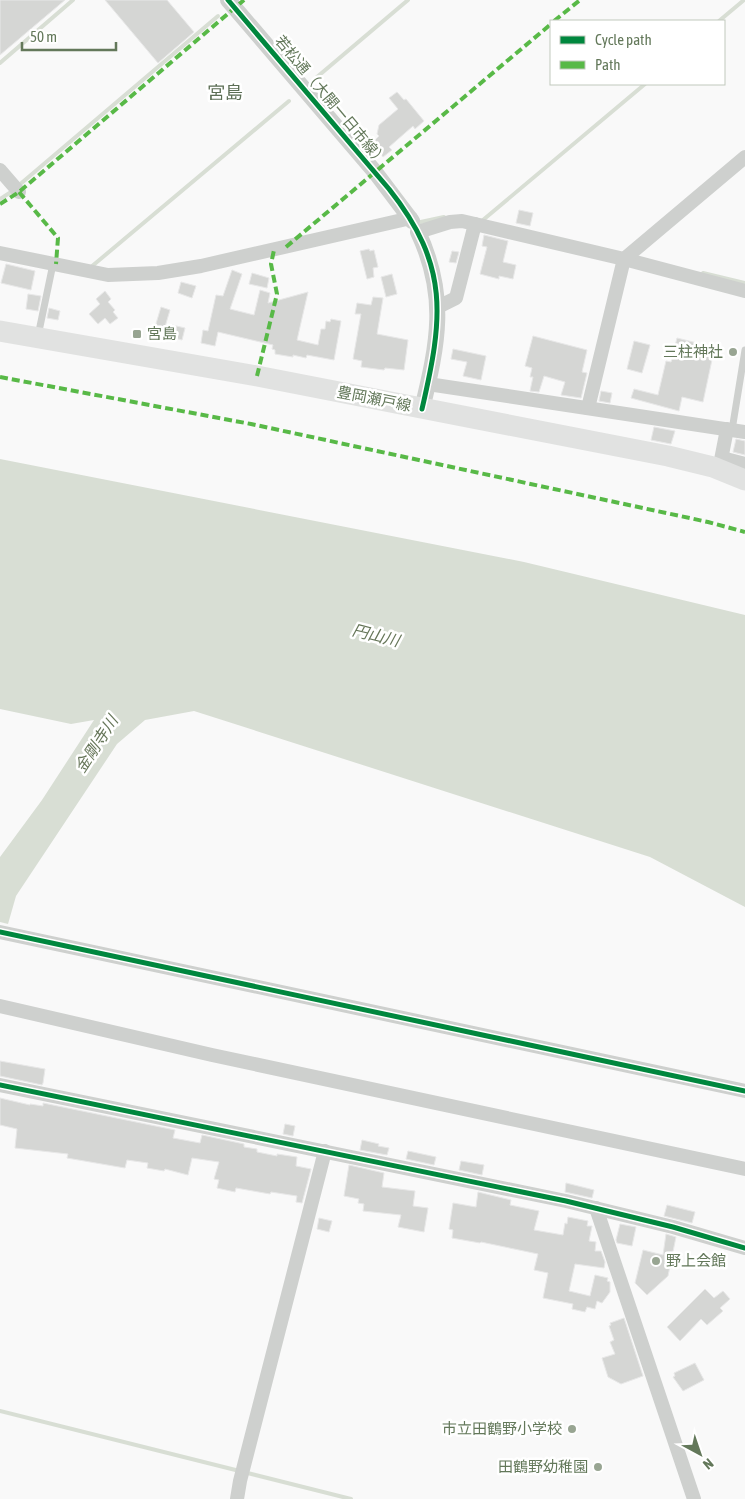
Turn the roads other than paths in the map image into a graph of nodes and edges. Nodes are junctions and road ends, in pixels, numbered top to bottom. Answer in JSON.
{"nodes":[{"id":1,"x":228,"y":0,"type":"edge"},
{"id":2,"x":745,"y":157,"type":"edge"},
{"id":3,"x":0,"y":170,"type":"edge"},
{"id":4,"x":19,"y":192,"type":"dead end"},
{"id":5,"x":414,"y":224,"type":"junction"},
{"id":6,"x":474,"y":224,"type":"junction"},
{"id":7,"x":0,"y":253,"type":"edge"},
{"id":8,"x":624,"y":259,"type":"junction"},
{"id":9,"x":52,"y":267,"type":"junction"},
{"id":10,"x":745,"y":291,"type":"edge"},
{"id":11,"x":438,"y":307,"type":"junction"},
{"id":12,"x":0,"y":331,"type":"edge"},
{"id":13,"x":38,"y":337,"type":"junction"},
{"id":14,"x":745,"y":350,"type":"edge"},
{"id":15,"x":428,"y":384,"type":"junction"},
{"id":16,"x":588,"y":408,"type":"junction"},
{"id":17,"x":422,"y":409,"type":"junction"},
{"id":18,"x":735,"y":430,"type":"edge"},
{"id":19,"x":720,"y":464,"type":"junction"},
{"id":20,"x":745,"y":464,"type":"edge"},
{"id":21,"x":745,"y":480,"type":"edge"},
{"id":22,"x":0,"y":932,"type":"edge"},
{"id":23,"x":0,"y":1006,"type":"edge"},
{"id":24,"x":0,"y":1085,"type":"edge"},
{"id":25,"x":745,"y":1091,"type":"edge"},
{"id":26,"x":325,"y":1151,"type":"junction"},
{"id":27,"x":745,"y":1169,"type":"edge"},
{"id":28,"x":596,"y":1208,"type":"junction"},
{"id":29,"x":745,"y":1248,"type":"edge"},
{"id":30,"x":237,"y":1499,"type":"edge"},
{"id":31,"x":694,"y":1499,"type":"edge"}],
"edges":[{"from":1,"to":5,"type":"street","name":"若松通（大開一日市線）"},
{"from":2,"to":8,"type":"street"},
{"from":3,"to":4,"type":"street"},
{"from":5,"to":6,"type":"street"},
{"from":5,"to":9,"type":"street"},
{"from":5,"to":11,"type":"street","name":"若松通（大開一日市線）"},
{"from":6,"to":8,"type":"street"},
{"from":6,"to":11,"type":"street"},
{"from":7,"to":9,"type":"street"},
{"from":8,"to":10,"type":"street"},
{"from":8,"to":16,"type":"street"},
{"from":9,"to":13,"type":"lane"},
{"from":11,"to":15,"type":"street","name":"若松通（大開一日市線）"},
{"from":12,"to":13,"type":"main road","name":"豊岡瀬戸線"},
{"from":13,"to":17,"type":"main road","name":"豊岡瀬戸線"},
{"from":14,"to":18,"type":"lane"},
{"from":15,"to":16,"type":"street"},
{"from":15,"to":17,"type":"street","name":"若松通（大開一日市線）"},
{"from":16,"to":18,"type":"street"},
{"from":17,"to":19,"type":"main road","name":"豊岡瀬戸線"},
{"from":18,"to":19,"type":"street"},
{"from":19,"to":20,"type":"street"},
{"from":19,"to":21,"type":"main road","name":"豊岡瀬戸線"},
{"from":22,"to":25,"type":"street"},
{"from":23,"to":27,"type":"street"},
{"from":24,"to":26,"type":"street"},
{"from":26,"to":28,"type":"street"},
{"from":26,"to":30,"type":"street"},
{"from":28,"to":29,"type":"street"},
{"from":28,"to":31,"type":"street"}]}
